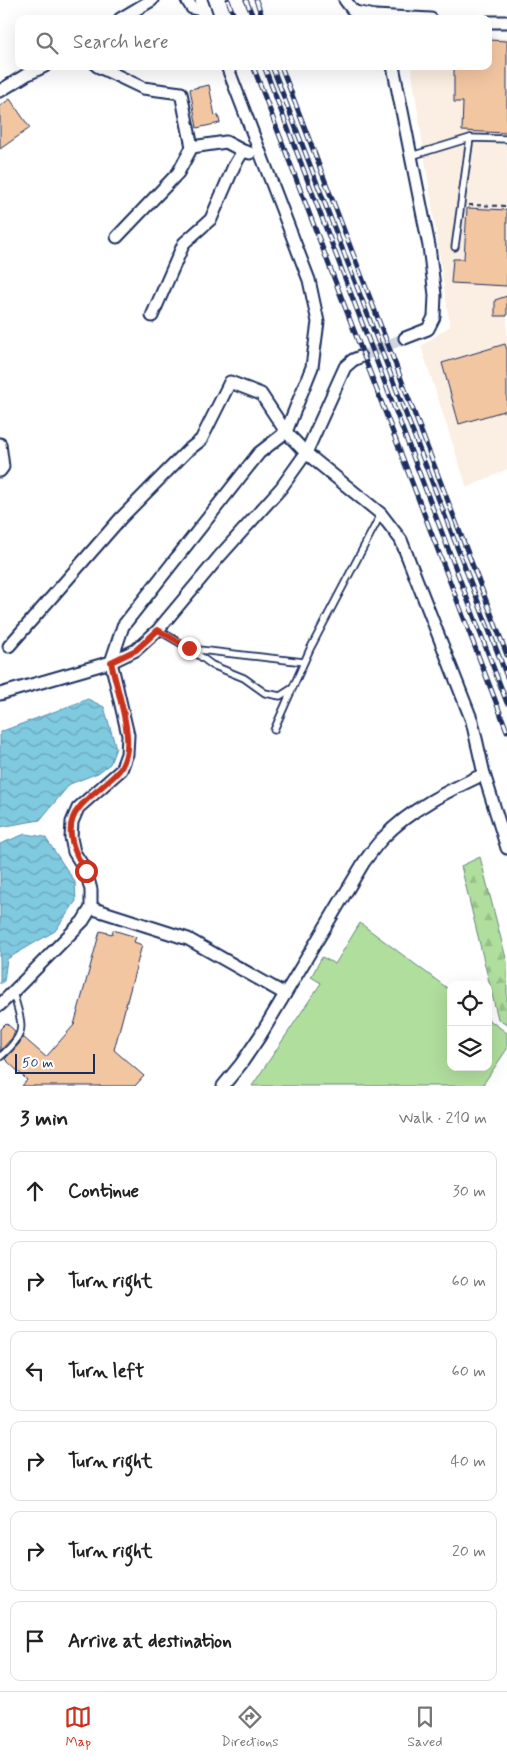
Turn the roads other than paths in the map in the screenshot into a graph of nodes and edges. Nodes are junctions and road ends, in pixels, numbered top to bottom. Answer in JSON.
{"nodes":[{"id":1,"x":152,"y":0,"type":"edge"},
{"id":2,"x":187,"y":0,"type":"edge"},
{"id":3,"x":345,"y":0,"type":"edge"},
{"id":4,"x":205,"y":10,"type":"edge"},
{"id":5,"x":127,"y":15,"type":"edge"},
{"id":6,"x":357,"y":15,"type":"edge"},
{"id":7,"x":492,"y":22,"type":"edge"},
{"id":8,"x":507,"y":22,"type":"edge"},
{"id":9,"x":37,"y":70,"type":"edge"},
{"id":10,"x":106,"y":70,"type":"edge"},
{"id":11,"x":228,"y":70,"type":"edge"},
{"id":12,"x":394,"y":70,"type":"edge"},
{"id":13,"x":0,"y":92,"type":"edge"},
{"id":14,"x":470,"y":138,"type":"junction"},
{"id":15,"x":507,"y":139,"type":"edge"},
{"id":16,"x":192,"y":147,"type":"junction"},
{"id":17,"x":243,"y":151,"type":"junction"},
{"id":18,"x":260,"y":155,"type":"junction"},
{"id":19,"x":411,"y":156,"type":"junction"},
{"id":20,"x":117,"y":237,"type":"dead end"},
{"id":21,"x":455,"y":247,"type":"dead end"},
{"id":22,"x":152,"y":316,"type":"dead end"},
{"id":23,"x":405,"y":338,"type":"tunnel mouth"},
{"id":24,"x":360,"y":357,"type":"tunnel mouth"},
{"id":25,"x":286,"y":432,"type":"junction"},
{"id":26,"x":0,"y":444,"type":"edge"},
{"id":27,"x":306,"y":453,"type":"junction"},
{"id":28,"x":0,"y":471,"type":"edge"},
{"id":29,"x":381,"y":514,"type":"junction"},
{"id":30,"x":158,"y":630,"type":"junction"},
{"id":31,"x":9,"y":646,"type":"dead end"},
{"id":32,"x":189,"y":648,"type":"junction"},
{"id":33,"x":111,"y":662,"type":"junction"},
{"id":34,"x":304,"y":662,"type":"junction"},
{"id":35,"x":292,"y":689,"type":"junction"},
{"id":36,"x":0,"y":694,"type":"edge"},
{"id":37,"x":274,"y":730,"type":"dead end"},
{"id":38,"x":484,"y":774,"type":"junction"},
{"id":39,"x":507,"y":848,"type":"edge"},
{"id":40,"x":91,"y":908,"type":"junction"},
{"id":41,"x":13,"y":992,"type":"junction"},
{"id":42,"x":285,"y":994,"type":"junction"},
{"id":43,"x":0,"y":1006,"type":"edge"},
{"id":44,"x":0,"y":1058,"type":"edge"},
{"id":45,"x":223,"y":1086,"type":"edge"}],
"edges":[{"from":1,"to":5,"type":"street"},
{"from":2,"to":4,"type":"street"},
{"from":3,"to":6,"type":"street"},
{"from":7,"to":8,"type":"street"},
{"from":9,"to":13,"type":"street"},
{"from":10,"to":16,"type":"street"},
{"from":11,"to":18,"type":"street"},
{"from":12,"to":19,"type":"street"},
{"from":14,"to":15,"type":"lane"},
{"from":14,"to":19,"type":"lane"},
{"from":14,"to":21,"type":"lane"},
{"from":16,"to":17,"type":"street"},
{"from":16,"to":20,"type":"street"},
{"from":17,"to":18,"type":"street"},
{"from":17,"to":22,"type":"street"},
{"from":18,"to":25,"type":"street"},
{"from":19,"to":23,"type":"street"},
{"from":24,"to":27,"type":"street"},
{"from":25,"to":27,"type":"street"},
{"from":25,"to":31,"type":"street"},
{"from":25,"to":33,"type":"street"},
{"from":26,"to":28,"type":"street"},
{"from":27,"to":29,"type":"street"},
{"from":27,"to":30,"type":"street"},
{"from":29,"to":34,"type":"lane"},
{"from":29,"to":38,"type":"street"},
{"from":30,"to":32,"type":"lane"},
{"from":30,"to":33,"type":"street"},
{"from":32,"to":34,"type":"lane"},
{"from":32,"to":35,"type":"lane"},
{"from":33,"to":36,"type":"street"},
{"from":33,"to":40,"type":"street"},
{"from":34,"to":35,"type":"lane"},
{"from":35,"to":37,"type":"lane"},
{"from":38,"to":39,"type":"street"},
{"from":38,"to":42,"type":"street"},
{"from":40,"to":41,"type":"street"},
{"from":40,"to":42,"type":"street"},
{"from":41,"to":43,"type":"street"},
{"from":41,"to":44,"type":"lane"},
{"from":42,"to":45,"type":"street"}]}
